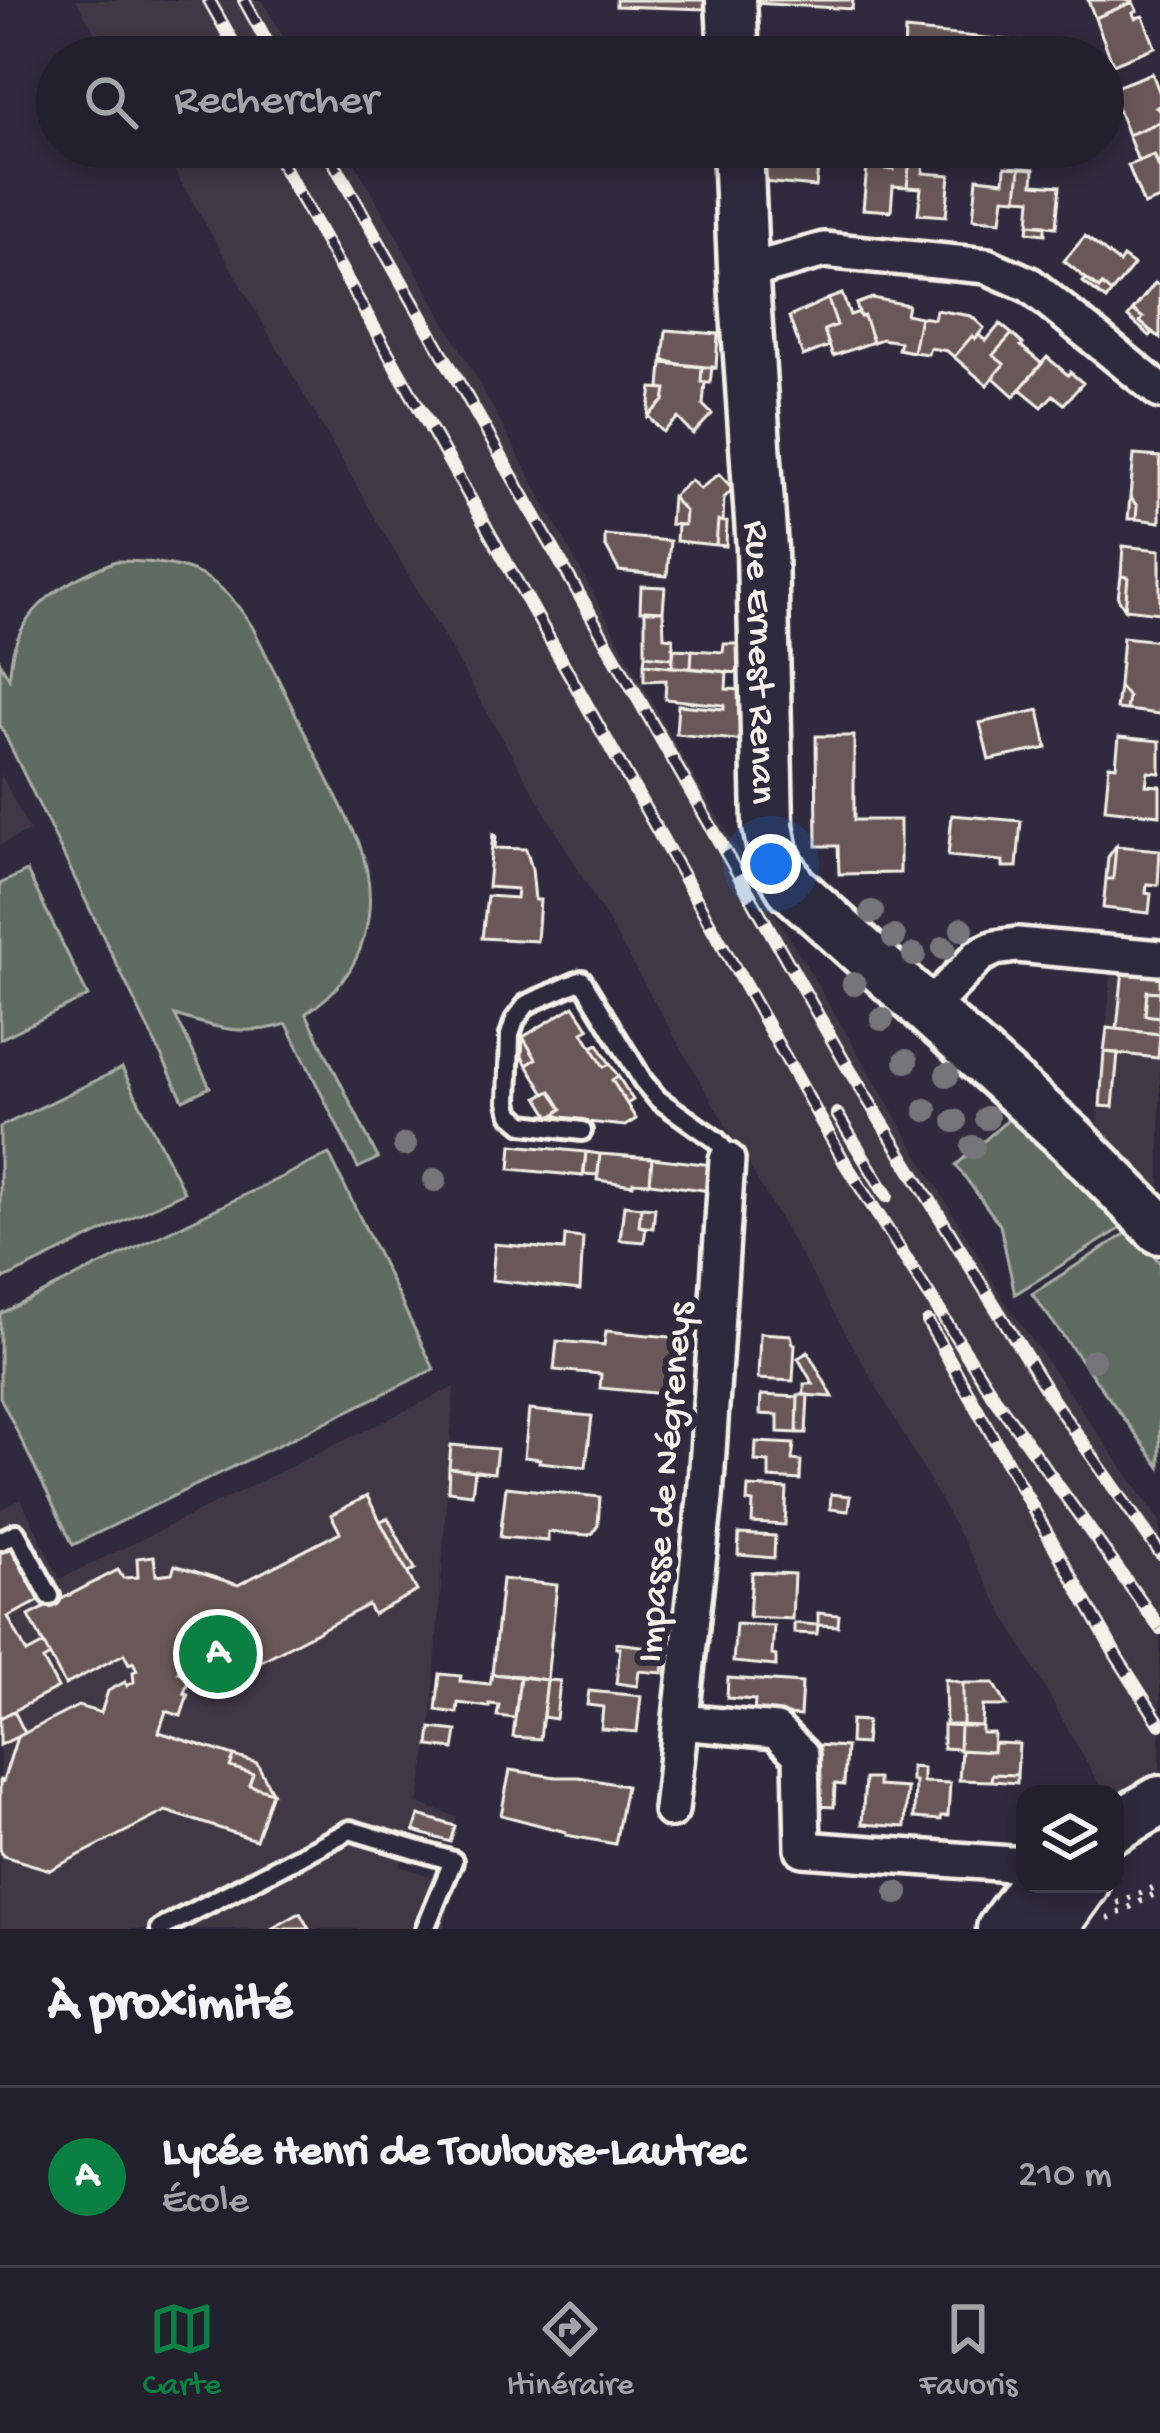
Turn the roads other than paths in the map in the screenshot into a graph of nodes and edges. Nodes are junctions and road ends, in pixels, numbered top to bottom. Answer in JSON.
{"nodes":[{"id":1,"x":731,"y":0,"type":"edge"},
{"id":2,"x":733,"y":36,"type":"edge"},
{"id":3,"x":739,"y":168,"type":"edge"},
{"id":4,"x":743,"y":267,"type":"junction"},
{"id":5,"x":1160,"y":391,"type":"edge"},
{"id":6,"x":1160,"y":958,"type":"edge"},
{"id":7,"x":926,"y":1011,"type":"junction"},
{"id":8,"x":582,"y":1131,"type":"dead end"},
{"id":9,"x":727,"y":1160,"type":"joint"},
{"id":10,"x":1160,"y":1229,"type":"edge"},
{"id":11,"x":0,"y":1541,"type":"edge"},
{"id":12,"x":50,"y":1596,"type":"dead end"},
{"id":13,"x":681,"y":1722,"type":"junction"},
{"id":14,"x":1160,"y":1801,"type":"edge"},
{"id":15,"x":671,"y":1810,"type":"dead end"},
{"id":16,"x":1124,"y":1822,"type":"edge"},
{"id":17,"x":1160,"y":1839,"type":"edge"},
{"id":18,"x":1124,"y":1859,"type":"edge"},
{"id":19,"x":1016,"y":1864,"type":"edge"},
{"id":20,"x":1028,"y":1893,"type":"edge"},
{"id":21,"x":1095,"y":1902,"type":"edge"},
{"id":22,"x":160,"y":1929,"type":"edge"},
{"id":23,"x":425,"y":1929,"type":"edge"},
{"id":24,"x":1002,"y":1929,"type":"edge"},
{"id":25,"x":1052,"y":1929,"type":"edge"}],
"edges":[{"from":1,"to":2,"type":"street"},
{"from":3,"to":4,"type":"street","name":"Rue Ernest Renan"},
{"from":4,"to":5,"type":"street"},
{"from":4,"to":7,"type":"street","name":"Rue Ernest Renan"},
{"from":6,"to":7,"type":"street"},
{"from":7,"to":10,"type":"street","name":"Rue Ernest Renan"},
{"from":8,"to":9,"type":"lane"},
{"from":9,"to":13,"type":"street","name":"Impasse de Négreneys"},
{"from":11,"to":12,"type":"lane"},
{"from":13,"to":15,"type":"street","name":"Impasse de Négreneys"},
{"from":13,"to":19,"type":"street"},
{"from":14,"to":16,"type":"street"},
{"from":17,"to":18,"type":"street"},
{"from":20,"to":24,"type":"street"},
{"from":21,"to":25,"type":"street"},
{"from":22,"to":23,"type":"lane"}]}
